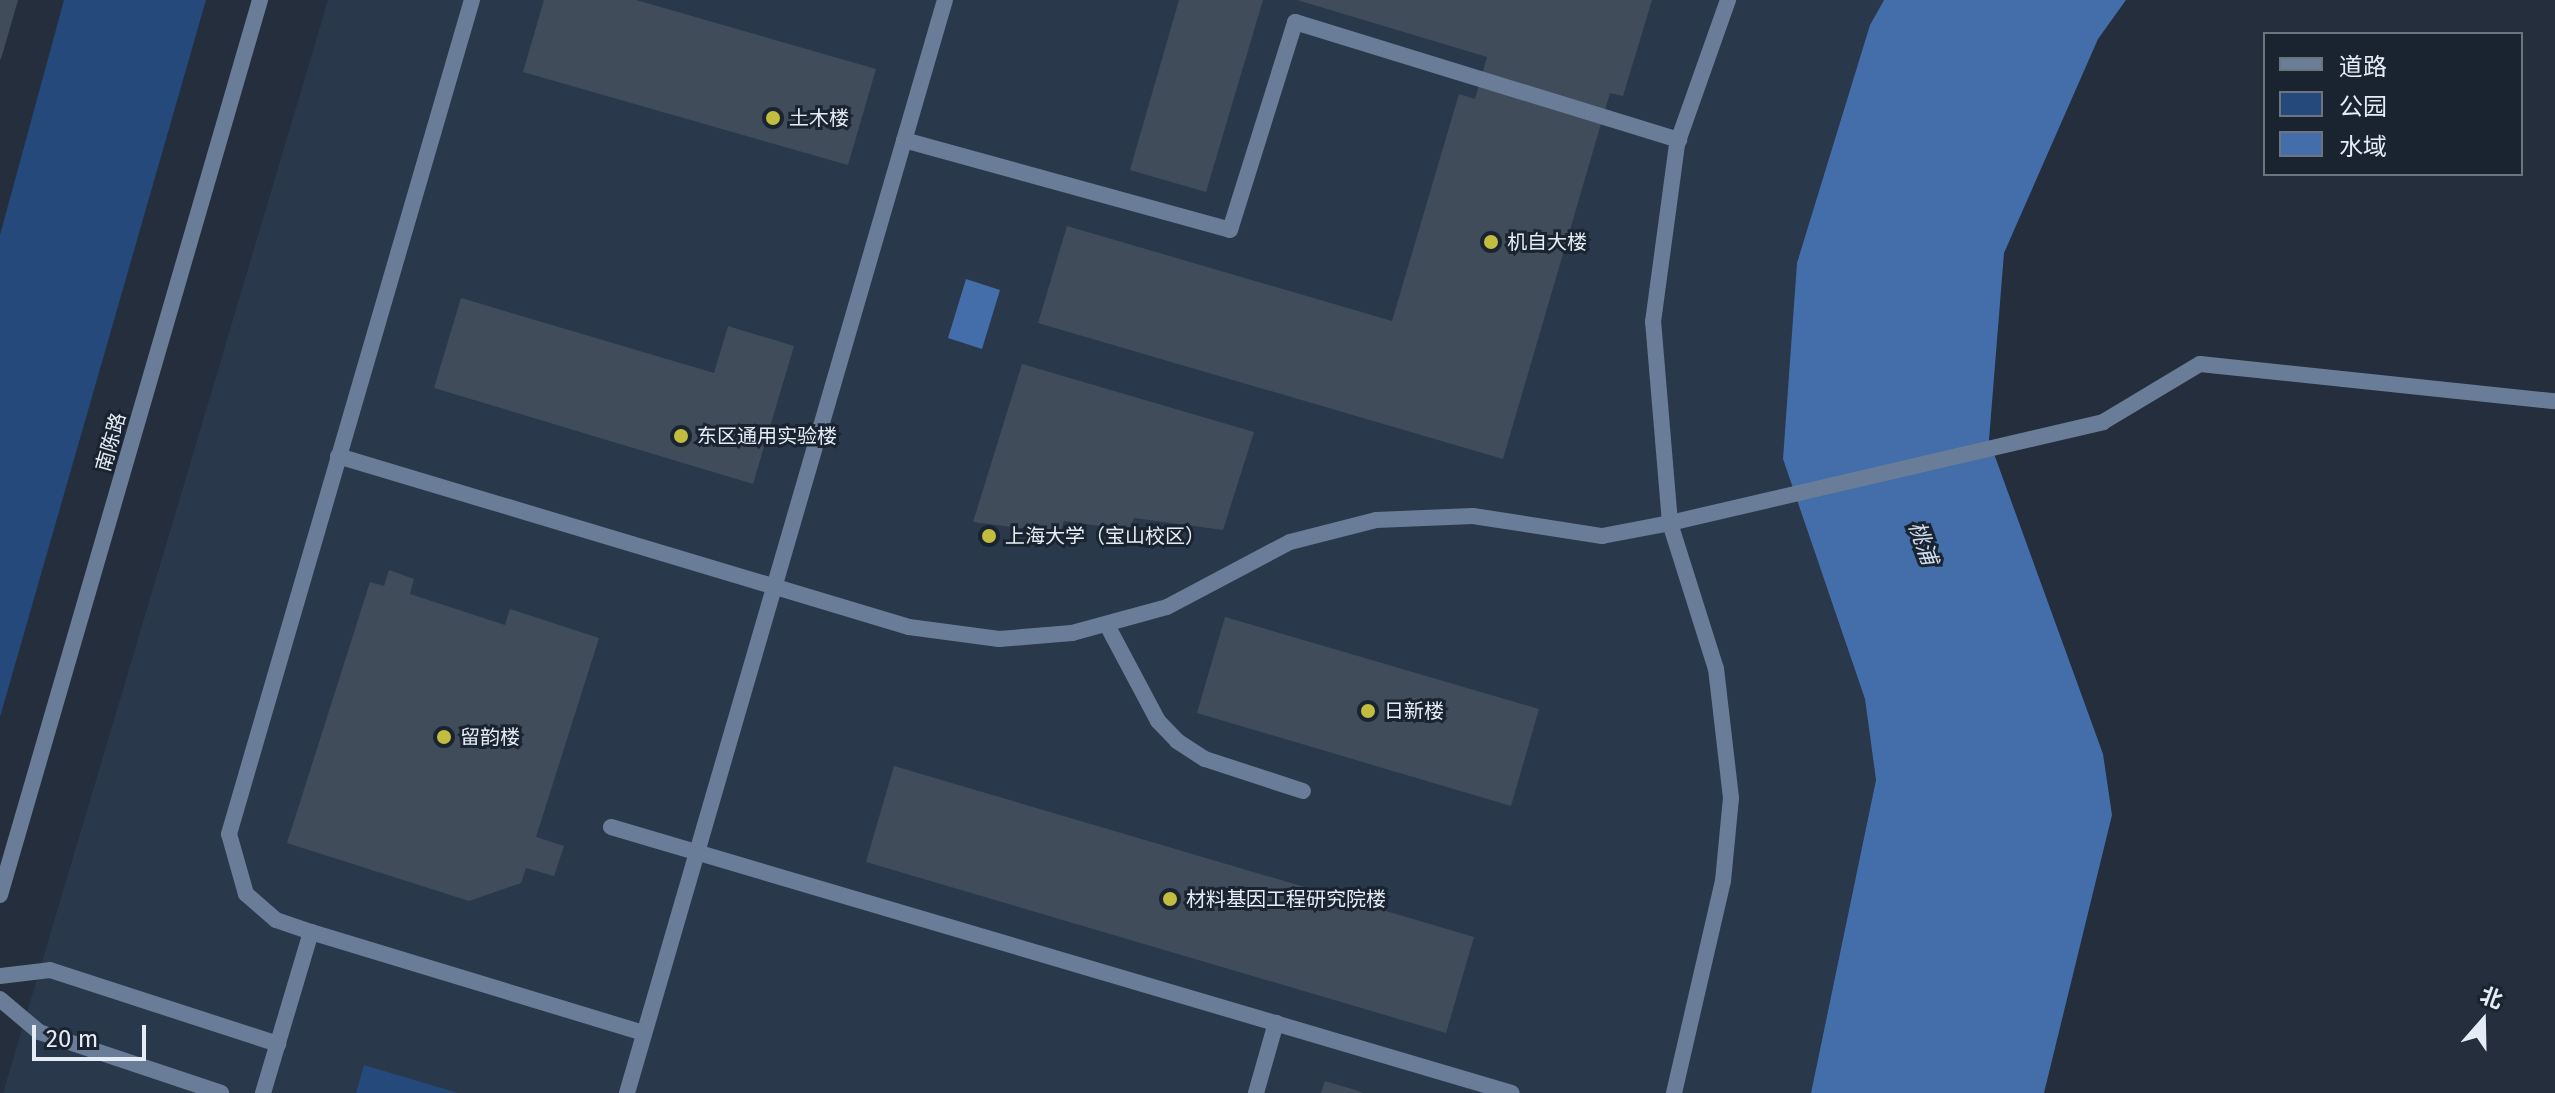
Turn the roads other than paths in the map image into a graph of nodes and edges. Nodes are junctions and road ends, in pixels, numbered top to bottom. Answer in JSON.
{"nodes":[{"id":1,"x":260,"y":0,"type":"edge"},
{"id":2,"x":472,"y":0,"type":"edge"},
{"id":3,"x":945,"y":0,"type":"edge"},
{"id":4,"x":1728,"y":0,"type":"edge"},
{"id":5,"x":904,"y":140,"type":"junction"},
{"id":6,"x":1679,"y":140,"type":"junction"},
{"id":7,"x":2555,"y":401,"type":"edge"},
{"id":8,"x":338,"y":456,"type":"junction"},
{"id":9,"x":1670,"y":523,"type":"junction"},
{"id":10,"x":775,"y":587,"type":"junction"},
{"id":11,"x":1107,"y":625,"type":"junction"},
{"id":12,"x":1303,"y":791,"type":"dead end"},
{"id":13,"x":611,"y":827,"type":"dead end"},
{"id":14,"x":697,"y":853,"type":"junction"},
{"id":15,"x":0,"y":895,"type":"edge"},
{"id":16,"x":311,"y":932,"type":"junction"},
{"id":17,"x":0,"y":976,"type":"edge"},
{"id":18,"x":0,"y":999,"type":"edge"},
{"id":19,"x":1276,"y":1023,"type":"junction"},
{"id":20,"x":644,"y":1033,"type":"junction"},
{"id":21,"x":278,"y":1044,"type":"junction"},
{"id":22,"x":221,"y":1093,"type":"edge"},
{"id":23,"x":263,"y":1093,"type":"edge"},
{"id":24,"x":627,"y":1093,"type":"edge"},
{"id":25,"x":1256,"y":1093,"type":"edge"},
{"id":26,"x":1512,"y":1093,"type":"edge"},
{"id":27,"x":1674,"y":1093,"type":"edge"}],
"edges":[{"from":1,"to":15,"type":"street","name":"南陈路"},
{"from":2,"to":8,"type":"street"},
{"from":3,"to":5,"type":"street"},
{"from":4,"to":6,"type":"street"},
{"from":5,"to":6,"type":"street"},
{"from":5,"to":10,"type":"street"},
{"from":6,"to":9,"type":"street"},
{"from":7,"to":9,"type":"street"},
{"from":8,"to":10,"type":"street"},
{"from":8,"to":16,"type":"street"},
{"from":9,"to":11,"type":"street"},
{"from":9,"to":27,"type":"street"},
{"from":10,"to":11,"type":"street"},
{"from":10,"to":14,"type":"street"},
{"from":11,"to":12,"type":"street"},
{"from":13,"to":14,"type":"street"},
{"from":14,"to":19,"type":"street"},
{"from":14,"to":20,"type":"street"},
{"from":16,"to":20,"type":"street"},
{"from":16,"to":21,"type":"street"},
{"from":17,"to":21,"type":"street"},
{"from":18,"to":22,"type":"street"},
{"from":19,"to":25,"type":"street"},
{"from":19,"to":26,"type":"street"},
{"from":20,"to":24,"type":"street"},
{"from":21,"to":23,"type":"street"}]}
